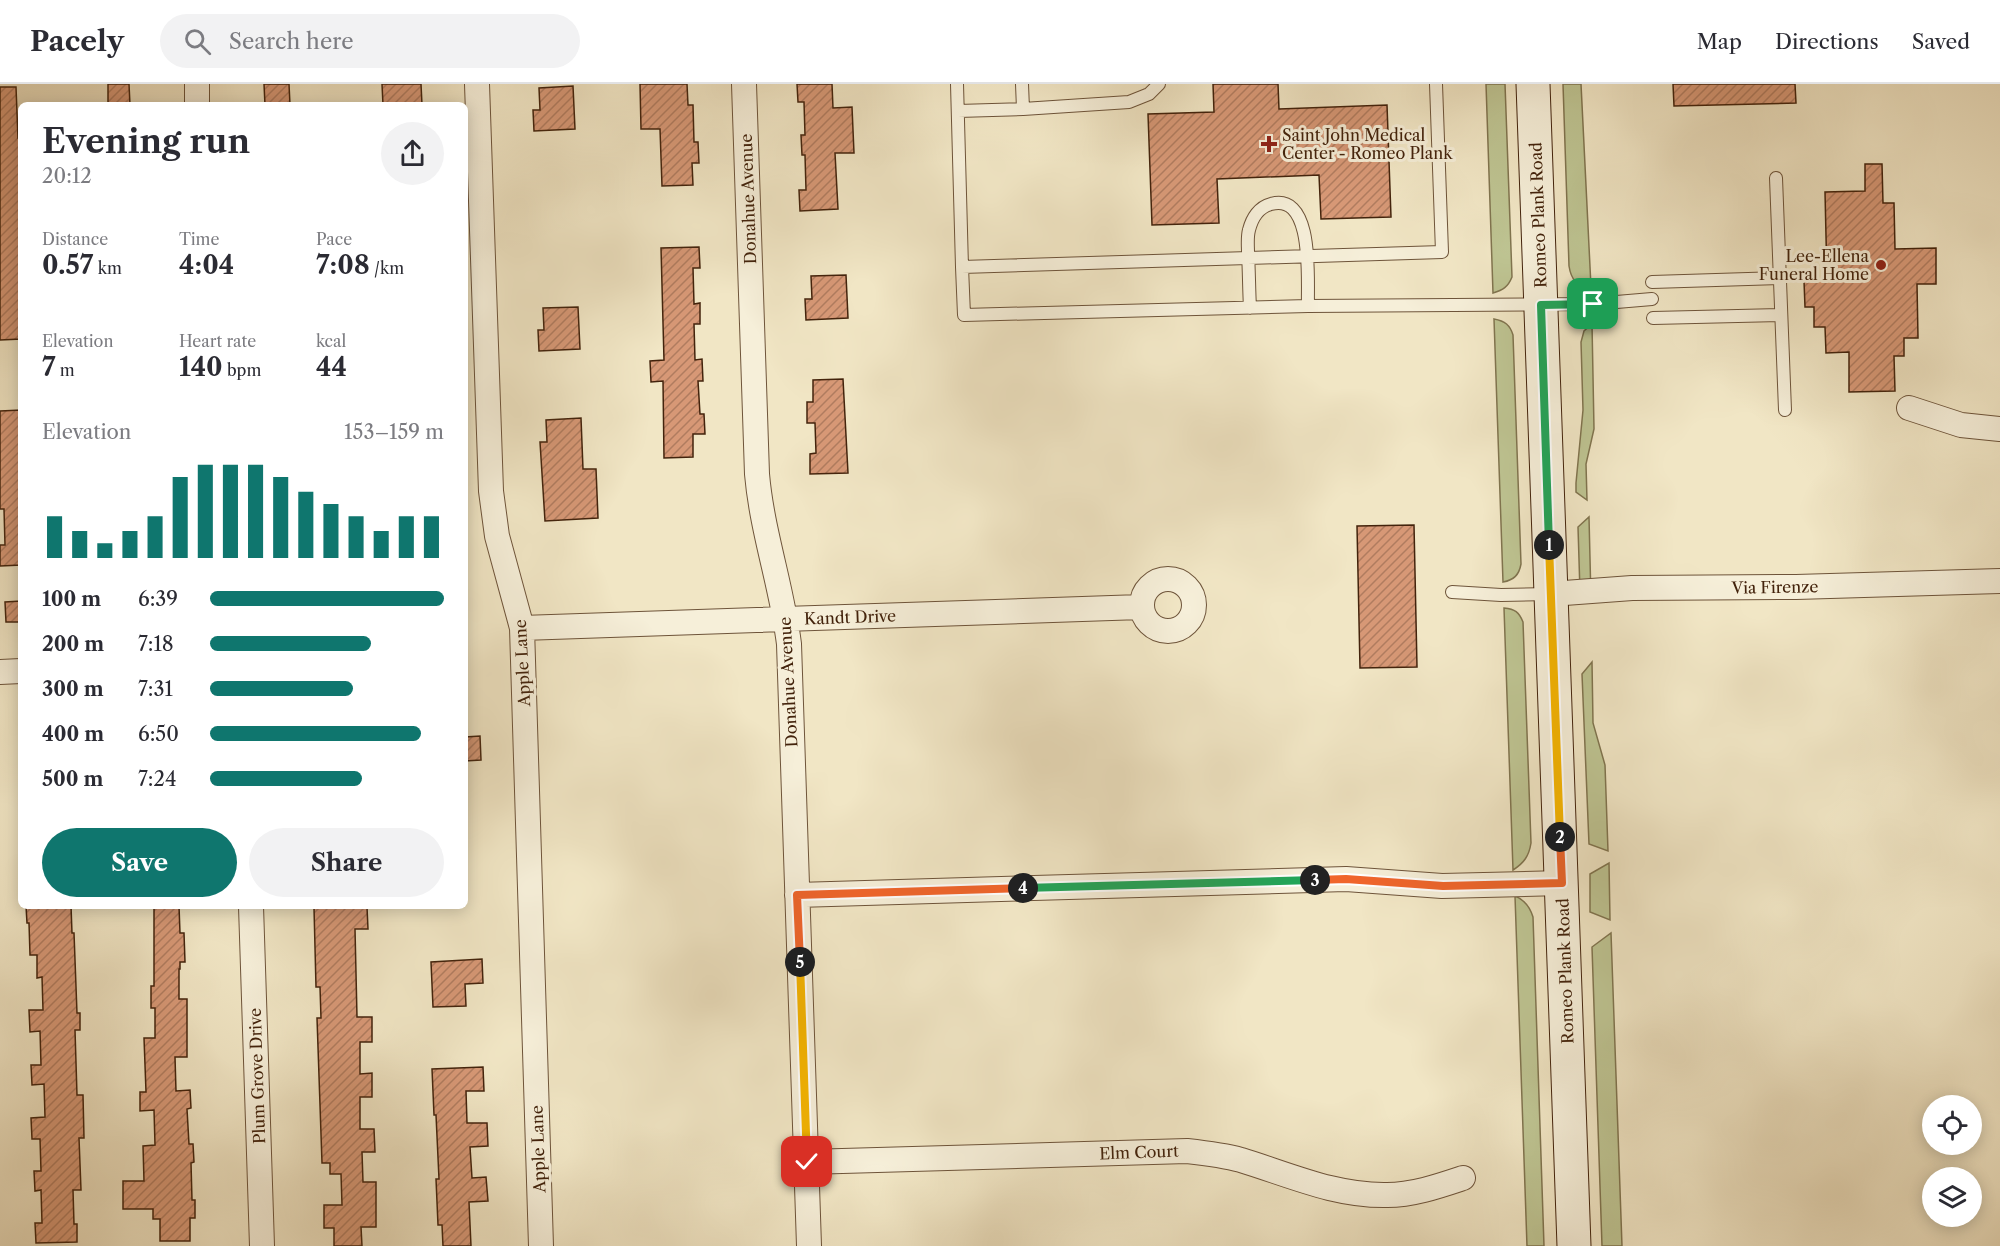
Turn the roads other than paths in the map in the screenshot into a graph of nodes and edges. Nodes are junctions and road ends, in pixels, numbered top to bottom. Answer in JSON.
{"nodes":[{"id":1,"x":197,"y":84,"type":"edge"},
{"id":2,"x":477,"y":84,"type":"edge"},
{"id":3,"x":744,"y":84,"type":"edge"},
{"id":4,"x":957,"y":84,"type":"edge"},
{"id":5,"x":1022,"y":84,"type":"edge"},
{"id":6,"x":1159,"y":84,"type":"edge"},
{"id":7,"x":1436,"y":84,"type":"edge"},
{"id":8,"x":1533,"y":84,"type":"edge"},
{"id":9,"x":197,"y":102,"type":"edge"},
{"id":10,"x":1023,"y":109,"type":"junction"},
{"id":11,"x":958,"y":111,"type":"junction"},
{"id":12,"x":1776,"y":178,"type":"dead end"},
{"id":13,"x":1306,"y":256,"type":"junction"},
{"id":14,"x":1248,"y":258,"type":"junction"},
{"id":15,"x":962,"y":267,"type":"junction"},
{"id":16,"x":1780,"y":278,"type":"junction"},
{"id":17,"x":1652,"y":282,"type":"dead end"},
{"id":18,"x":1653,"y":299,"type":"dead end"},
{"id":19,"x":1541,"y":305,"type":"junction"},
{"id":20,"x":1308,"y":306,"type":"junction"},
{"id":21,"x":1250,"y":308,"type":"junction"},
{"id":22,"x":1781,"y":315,"type":"junction"},
{"id":23,"x":1653,"y":318,"type":"dead end"},
{"id":24,"x":475,"y":352,"type":"edge"},
{"id":25,"x":1909,"y":408,"type":"dead end"},
{"id":26,"x":1785,"y":410,"type":"dead end"},
{"id":27,"x":2000,"y":429,"type":"edge"},
{"id":28,"x":2000,"y":581,"type":"edge"},
{"id":29,"x":1452,"y":592,"type":"dead end"},
{"id":30,"x":1551,"y":594,"type":"junction"},
{"id":31,"x":1142,"y":607,"type":"dead end"},
{"id":32,"x":786,"y":620,"type":"junction"},
{"id":33,"x":522,"y":628,"type":"junction"},
{"id":34,"x":18,"y":671,"type":"edge"},
{"id":35,"x":0,"y":672,"type":"edge"},
{"id":36,"x":1562,"y":883,"type":"junction"},
{"id":37,"x":797,"y":895,"type":"junction"},
{"id":38,"x":251,"y":909,"type":"edge"},
{"id":39,"x":807,"y":1162,"type":"junction"},
{"id":40,"x":1463,"y":1178,"type":"dead end"},
{"id":41,"x":262,"y":1246,"type":"edge"},
{"id":42,"x":541,"y":1246,"type":"edge"},
{"id":43,"x":809,"y":1246,"type":"edge"},
{"id":44,"x":1574,"y":1246,"type":"edge"}],
"edges":[{"from":1,"to":9,"type":"street"},
{"from":2,"to":24,"type":"street","name":"Apple Lane"},
{"from":3,"to":32,"type":"street","name":"Donahue Avenue"},
{"from":4,"to":11,"type":"lane"},
{"from":5,"to":10,"type":"lane"},
{"from":6,"to":10,"type":"lane"},
{"from":7,"to":13,"type":"lane"},
{"from":8,"to":19,"type":"main road","name":"Romeo Plank Road"},
{"from":10,"to":11,"type":"lane"},
{"from":11,"to":15,"type":"lane"},
{"from":12,"to":16,"type":"lane"},
{"from":13,"to":14,"type":"lane"},
{"from":13,"to":14,"type":"lane"},
{"from":13,"to":20,"type":"lane"},
{"from":14,"to":15,"type":"lane"},
{"from":14,"to":21,"type":"lane"},
{"from":15,"to":21,"type":"lane"},
{"from":16,"to":17,"type":"lane"},
{"from":16,"to":22,"type":"lane"},
{"from":18,"to":19,"type":"lane"},
{"from":19,"to":20,"type":"lane"},
{"from":19,"to":30,"type":"main road","name":"Romeo Plank Road"},
{"from":20,"to":21,"type":"lane"},
{"from":22,"to":23,"type":"lane"},
{"from":22,"to":26,"type":"lane"},
{"from":24,"to":33,"type":"street","name":"Apple Lane"},
{"from":25,"to":27,"type":"street"},
{"from":28,"to":30,"type":"street","name":"Via Firenze"},
{"from":29,"to":30,"type":"lane"},
{"from":30,"to":36,"type":"main road","name":"Romeo Plank Road"},
{"from":31,"to":32,"type":"street","name":"Kandt Drive"},
{"from":32,"to":33,"type":"street","name":"Kandt Drive"},
{"from":32,"to":37,"type":"street","name":"Donahue Avenue"},
{"from":33,"to":42,"type":"street","name":"Apple Lane"},
{"from":34,"to":35,"type":"street"},
{"from":36,"to":37,"type":"street"},
{"from":36,"to":44,"type":"main road","name":"Romeo Plank Road"},
{"from":37,"to":39,"type":"street","name":"Donahue Avenue"},
{"from":38,"to":41,"type":"street","name":"Plum Grove Drive"},
{"from":39,"to":40,"type":"street","name":"Elm Court"},
{"from":39,"to":43,"type":"street","name":"Donahue Avenue"}]}
